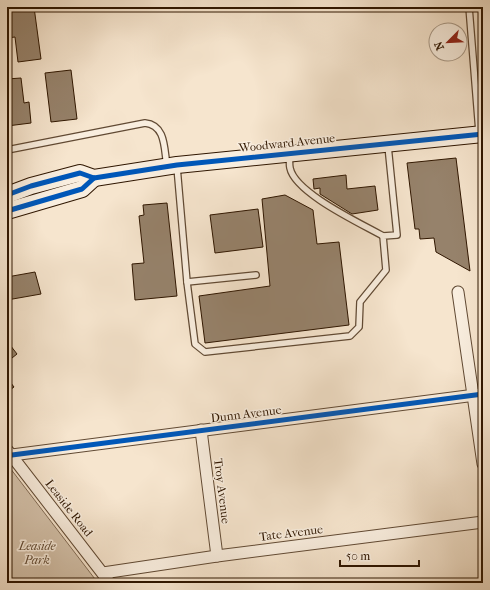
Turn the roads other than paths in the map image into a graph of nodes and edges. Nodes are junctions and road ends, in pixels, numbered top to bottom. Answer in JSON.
{"nodes":[{"id":1,"x":469,"y":7,"type":"edge"},
{"id":2,"x":481,"y":134,"type":"edge"},
{"id":3,"x":388,"y":144,"type":"junction"},
{"id":4,"x":7,"y":150,"type":"edge"},
{"id":5,"x":290,"y":153,"type":"junction"},
{"id":6,"x":172,"y":165,"type":"junction"},
{"id":7,"x":94,"y":178,"type":"junction"},
{"id":8,"x":7,"y":195,"type":"edge"},
{"id":9,"x":7,"y":211,"type":"edge"},
{"id":10,"x":383,"y":236,"type":"junction"},
{"id":11,"x":256,"y":275,"type":"dead end"},
{"id":12,"x":187,"y":282,"type":"junction"},
{"id":13,"x":458,"y":292,"type":"dead end"},
{"id":14,"x":478,"y":395,"type":"edge"},
{"id":15,"x":201,"y":430,"type":"junction"},
{"id":16,"x":10,"y":452,"type":"edge"},
{"id":17,"x":483,"y":464,"type":"edge"},
{"id":18,"x":483,"y":522,"type":"edge"},
{"id":19,"x":217,"y":556,"type":"junction"},
{"id":20,"x":103,"y":573,"type":"junction"},
{"id":21,"x":110,"y":583,"type":"edge"}],
"edges":[{"from":1,"to":2,"type":"lane"},
{"from":2,"to":3,"type":"main road","name":"Woodward Avenue"},
{"from":3,"to":5,"type":"main road","name":"Woodward Avenue"},
{"from":3,"to":10,"type":"lane"},
{"from":4,"to":6,"type":"lane"},
{"from":5,"to":6,"type":"main road","name":"Woodward Avenue"},
{"from":5,"to":10,"type":"lane"},
{"from":6,"to":7,"type":"main road","name":"Woodward Avenue"},
{"from":6,"to":12,"type":"lane"},
{"from":7,"to":8,"type":"main road","name":"Woodward Avenue"},
{"from":7,"to":9,"type":"main road","name":"Woodward Avenue"},
{"from":10,"to":12,"type":"lane"},
{"from":11,"to":12,"type":"lane"},
{"from":13,"to":14,"type":"street"},
{"from":14,"to":15,"type":"street","name":"Dunn Avenue"},
{"from":14,"to":17,"type":"street"},
{"from":15,"to":16,"type":"street","name":"Dunn Avenue"},
{"from":15,"to":19,"type":"street","name":"Troy Avenue"},
{"from":16,"to":20,"type":"street","name":"Leaside Road"},
{"from":18,"to":19,"type":"street","name":"Tate Avenue"},
{"from":19,"to":20,"type":"street","name":"Tate Avenue"},
{"from":20,"to":21,"type":"street","name":"Leaside Road"}]}
